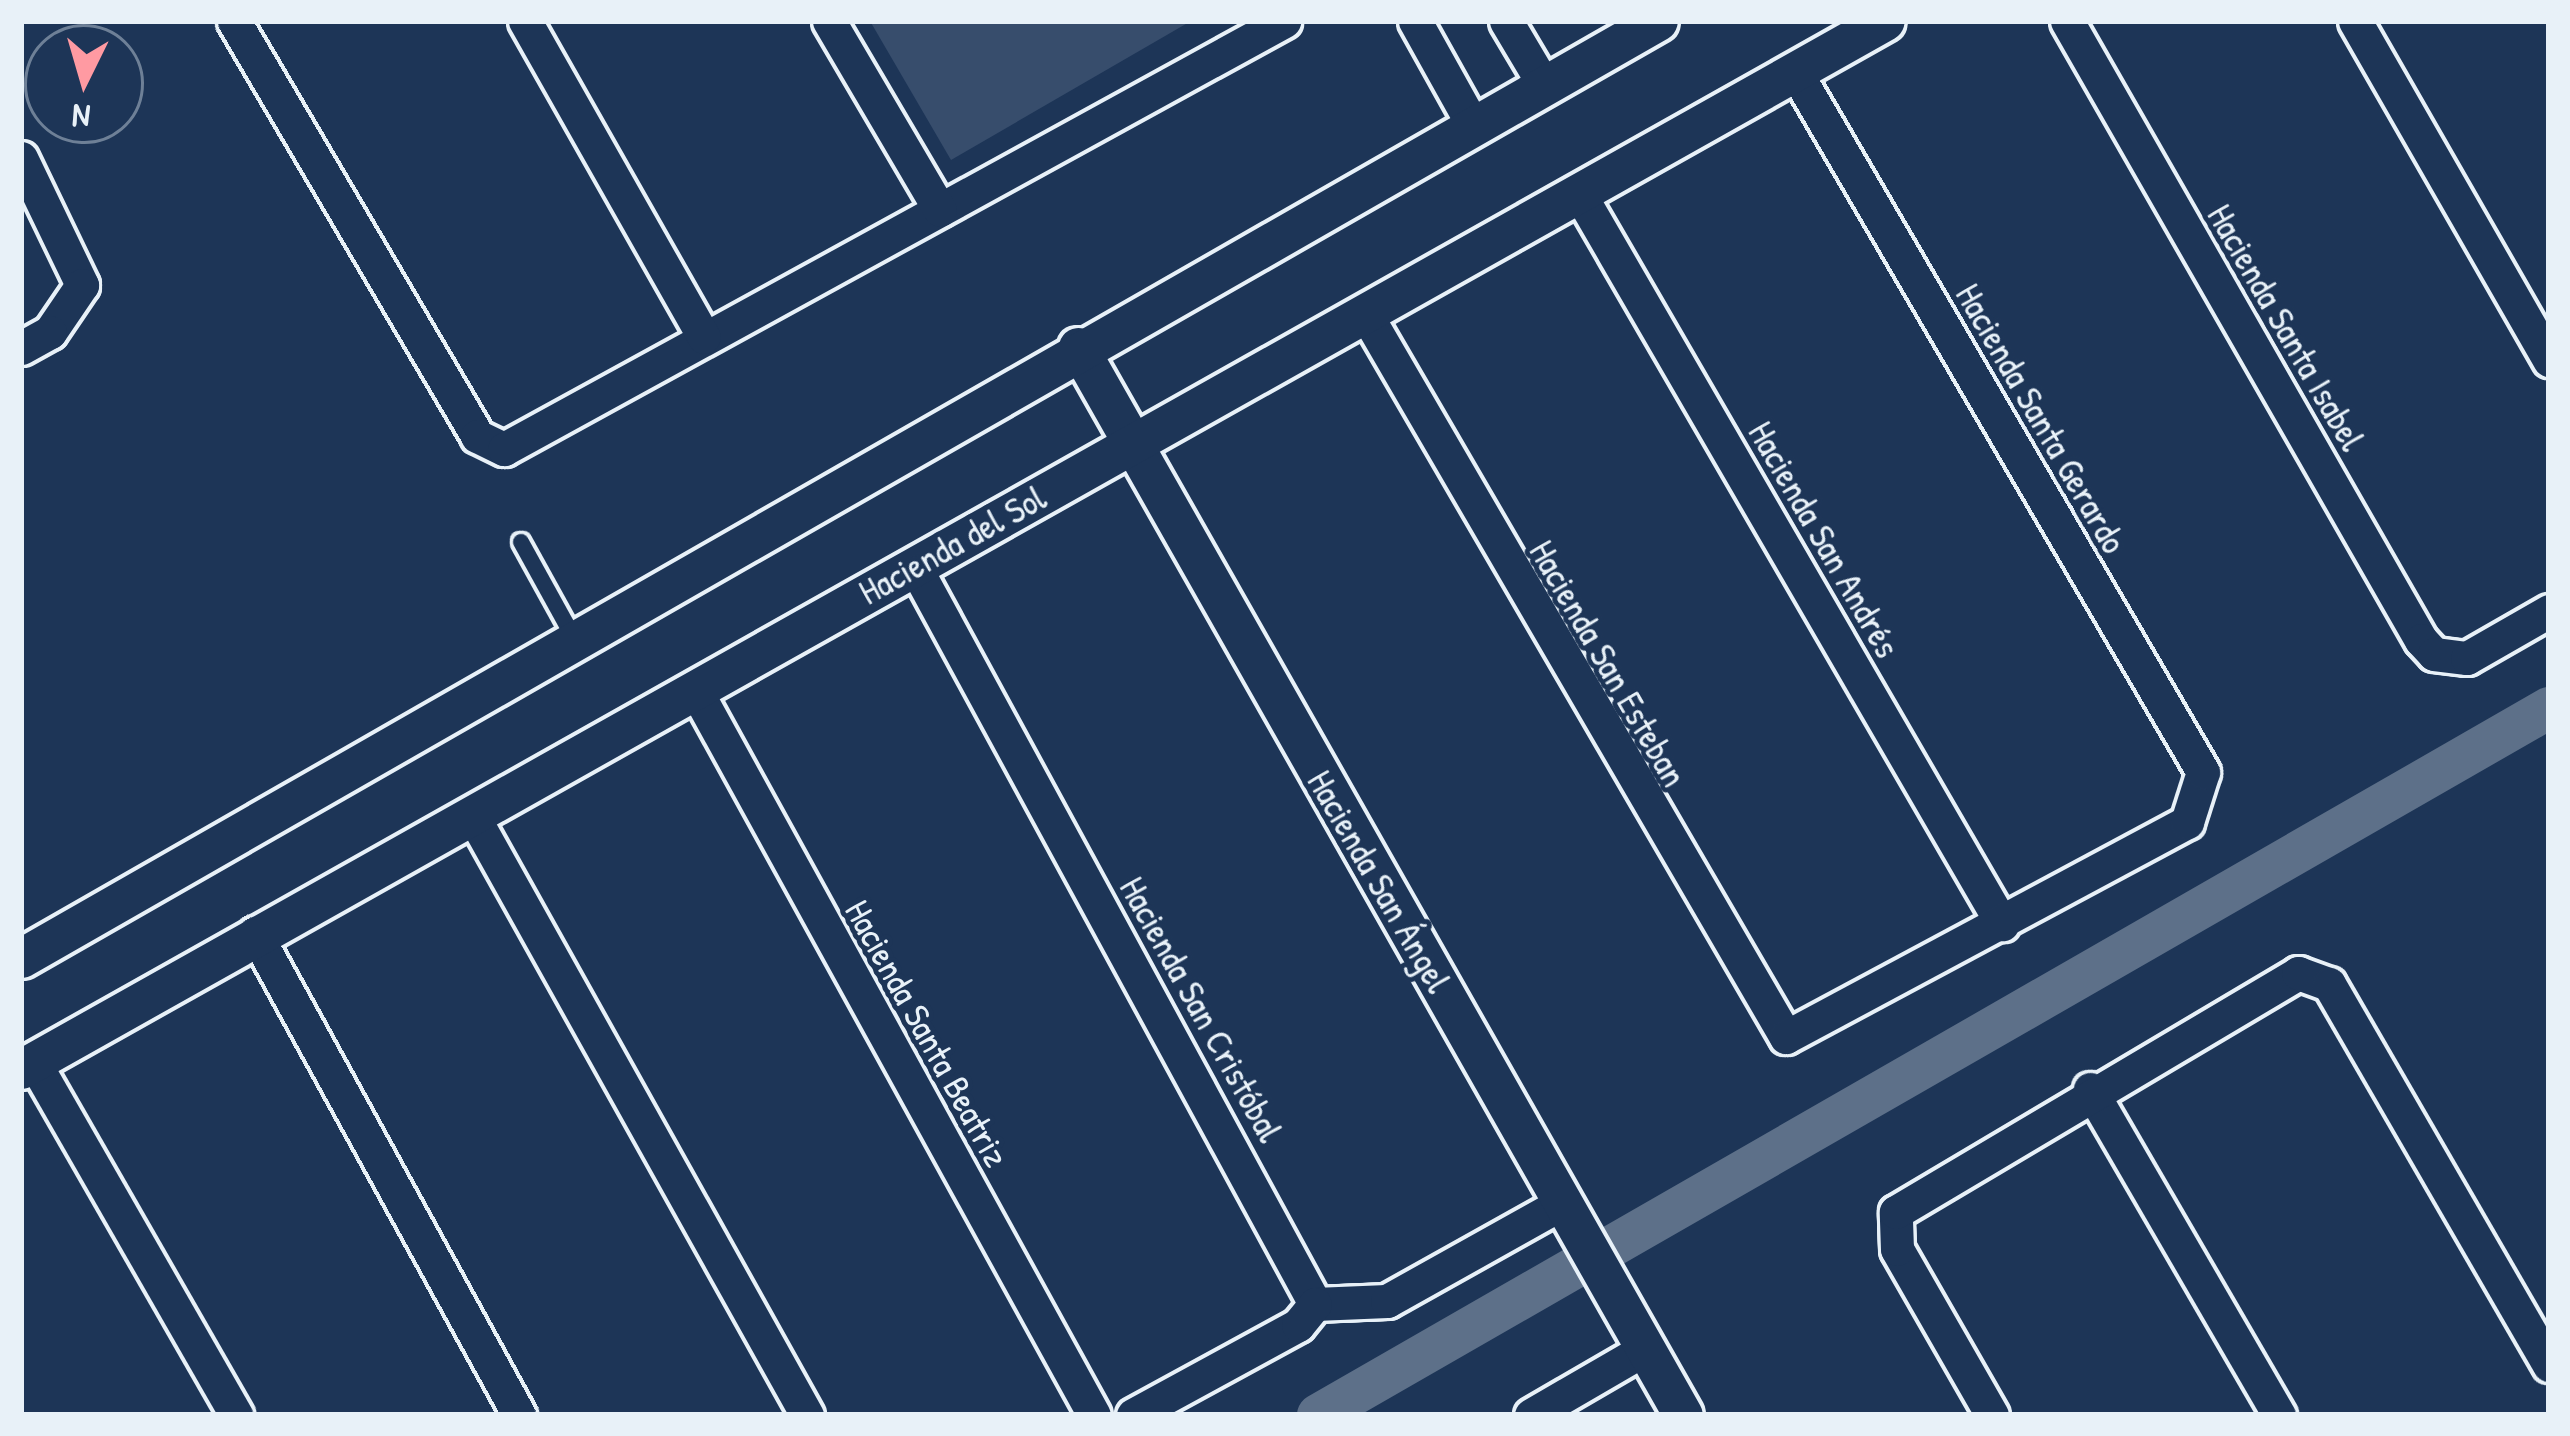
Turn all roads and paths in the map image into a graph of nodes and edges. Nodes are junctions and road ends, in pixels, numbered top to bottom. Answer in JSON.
{"nodes":[{"id":1,"x":233,"y":21,"type":"edge"},
{"id":2,"x":525,"y":21,"type":"edge"},
{"id":3,"x":829,"y":21,"type":"edge"},
{"id":4,"x":1284,"y":21,"type":"edge"},
{"id":5,"x":1415,"y":21,"type":"edge"},
{"id":6,"x":1506,"y":21,"type":"edge"},
{"id":7,"x":1658,"y":21,"type":"edge"},
{"id":8,"x":1885,"y":21,"type":"edge"},
{"id":9,"x":2067,"y":21,"type":"edge"},
{"id":10,"x":2355,"y":21,"type":"edge"},
{"id":11,"x":1795,"y":71,"type":"junction"},
{"id":12,"x":1544,"y":85,"type":"junction"},
{"id":13,"x":1474,"y":125,"type":"junction"},
{"id":14,"x":21,"y":158,"type":"edge"},
{"id":15,"x":1580,"y":193,"type":"junction"},
{"id":16,"x":940,"y":210,"type":"junction"},
{"id":17,"x":1366,"y":316,"type":"junction"},
{"id":18,"x":704,"y":337,"type":"junction"},
{"id":19,"x":1078,"y":347,"type":"junction"},
{"id":20,"x":21,"y":348,"type":"edge"},
{"id":21,"x":2549,"y":360,"type":"edge"},
{"id":22,"x":1132,"y":444,"type":"junction"},
{"id":23,"x":520,"y":542,"type":"dead end"},
{"id":24,"x":914,"y":565,"type":"junction"},
{"id":25,"x":2549,"y":611,"type":"edge"},
{"id":26,"x":574,"y":638,"type":"junction"},
{"id":27,"x":694,"y":689,"type":"junction"},
{"id":28,"x":473,"y":816,"type":"junction"},
{"id":29,"x":2002,"y":924,"type":"junction"},
{"id":30,"x":255,"y":932,"type":"junction"},
{"id":31,"x":21,"y":958,"type":"edge"},
{"id":32,"x":28,"y":1065,"type":"edge"},
{"id":33,"x":2090,"y":1089,"type":"junction"},
{"id":34,"x":1570,"y":1215,"type":"junction"},
{"id":35,"x":1315,"y":1304,"type":"junction"},
{"id":36,"x":1639,"y":1339,"type":"junction"},
{"id":37,"x":2549,"y":1365,"type":"edge"},
{"id":38,"x":236,"y":1415,"type":"edge"},
{"id":39,"x":519,"y":1415,"type":"edge"},
{"id":40,"x":807,"y":1415,"type":"edge"},
{"id":41,"x":1094,"y":1415,"type":"edge"},
{"id":42,"x":1133,"y":1415,"type":"edge"},
{"id":43,"x":1531,"y":1415,"type":"edge"},
{"id":44,"x":1683,"y":1415,"type":"edge"},
{"id":45,"x":1992,"y":1415,"type":"edge"},
{"id":46,"x":2279,"y":1415,"type":"edge"}],
"edges":[{"from":1,"to":18,"type":"street"},
{"from":2,"to":18,"type":"street"},
{"from":3,"to":16,"type":"street"},
{"from":4,"to":16,"type":"street"},
{"from":5,"to":13,"type":"street"},
{"from":6,"to":12,"type":"street"},
{"from":7,"to":12,"type":"street"},
{"from":8,"to":11,"type":"street","name":"Hacienda del Sol"},
{"from":9,"to":25,"type":"street","name":"Hacienda Santa Isabel"},
{"from":10,"to":21,"type":"street"},
{"from":11,"to":15,"type":"street","name":"Hacienda del Sol"},
{"from":11,"to":29,"type":"street","name":"Hacienda Santa Gerardo"},
{"from":12,"to":13,"type":"street"},
{"from":13,"to":19,"type":"street"},
{"from":14,"to":20,"type":"street"},
{"from":15,"to":17,"type":"street","name":"Hacienda del Sol"},
{"from":15,"to":29,"type":"street","name":"Hacienda San Andrés"},
{"from":16,"to":18,"type":"street"},
{"from":17,"to":22,"type":"street","name":"Hacienda del Sol"},
{"from":17,"to":29,"type":"street","name":"Hacienda San Esteban"},
{"from":19,"to":22,"type":"street","name":"Hacienda San Ángel"},
{"from":19,"to":26,"type":"street"},
{"from":22,"to":24,"type":"street","name":"Hacienda del Sol"},
{"from":22,"to":34,"type":"street","name":"Hacienda San Ángel"},
{"from":23,"to":26,"type":"lane"},
{"from":24,"to":27,"type":"street","name":"Hacienda del Sol"},
{"from":24,"to":35,"type":"street","name":"Hacienda San Cristóbal"},
{"from":26,"to":31,"type":"street"},
{"from":27,"to":28,"type":"street","name":"Hacienda del Sol"},
{"from":27,"to":41,"type":"street","name":"Hacienda Santa Beatriz"},
{"from":28,"to":30,"type":"street","name":"Hacienda del Sol"},
{"from":28,"to":40,"type":"street"},
{"from":30,"to":32,"type":"street","name":"Hacienda del Sol"},
{"from":30,"to":39,"type":"street"},
{"from":32,"to":38,"type":"street"},
{"from":33,"to":37,"type":"street"},
{"from":33,"to":45,"type":"street"},
{"from":33,"to":46,"type":"street"},
{"from":34,"to":35,"type":"street"},
{"from":34,"to":36,"type":"street","name":"Hacienda San Ángel"},
{"from":35,"to":42,"type":"street"},
{"from":36,"to":43,"type":"street"},
{"from":36,"to":44,"type":"street","name":"Hacienda San Ángel"}]}
